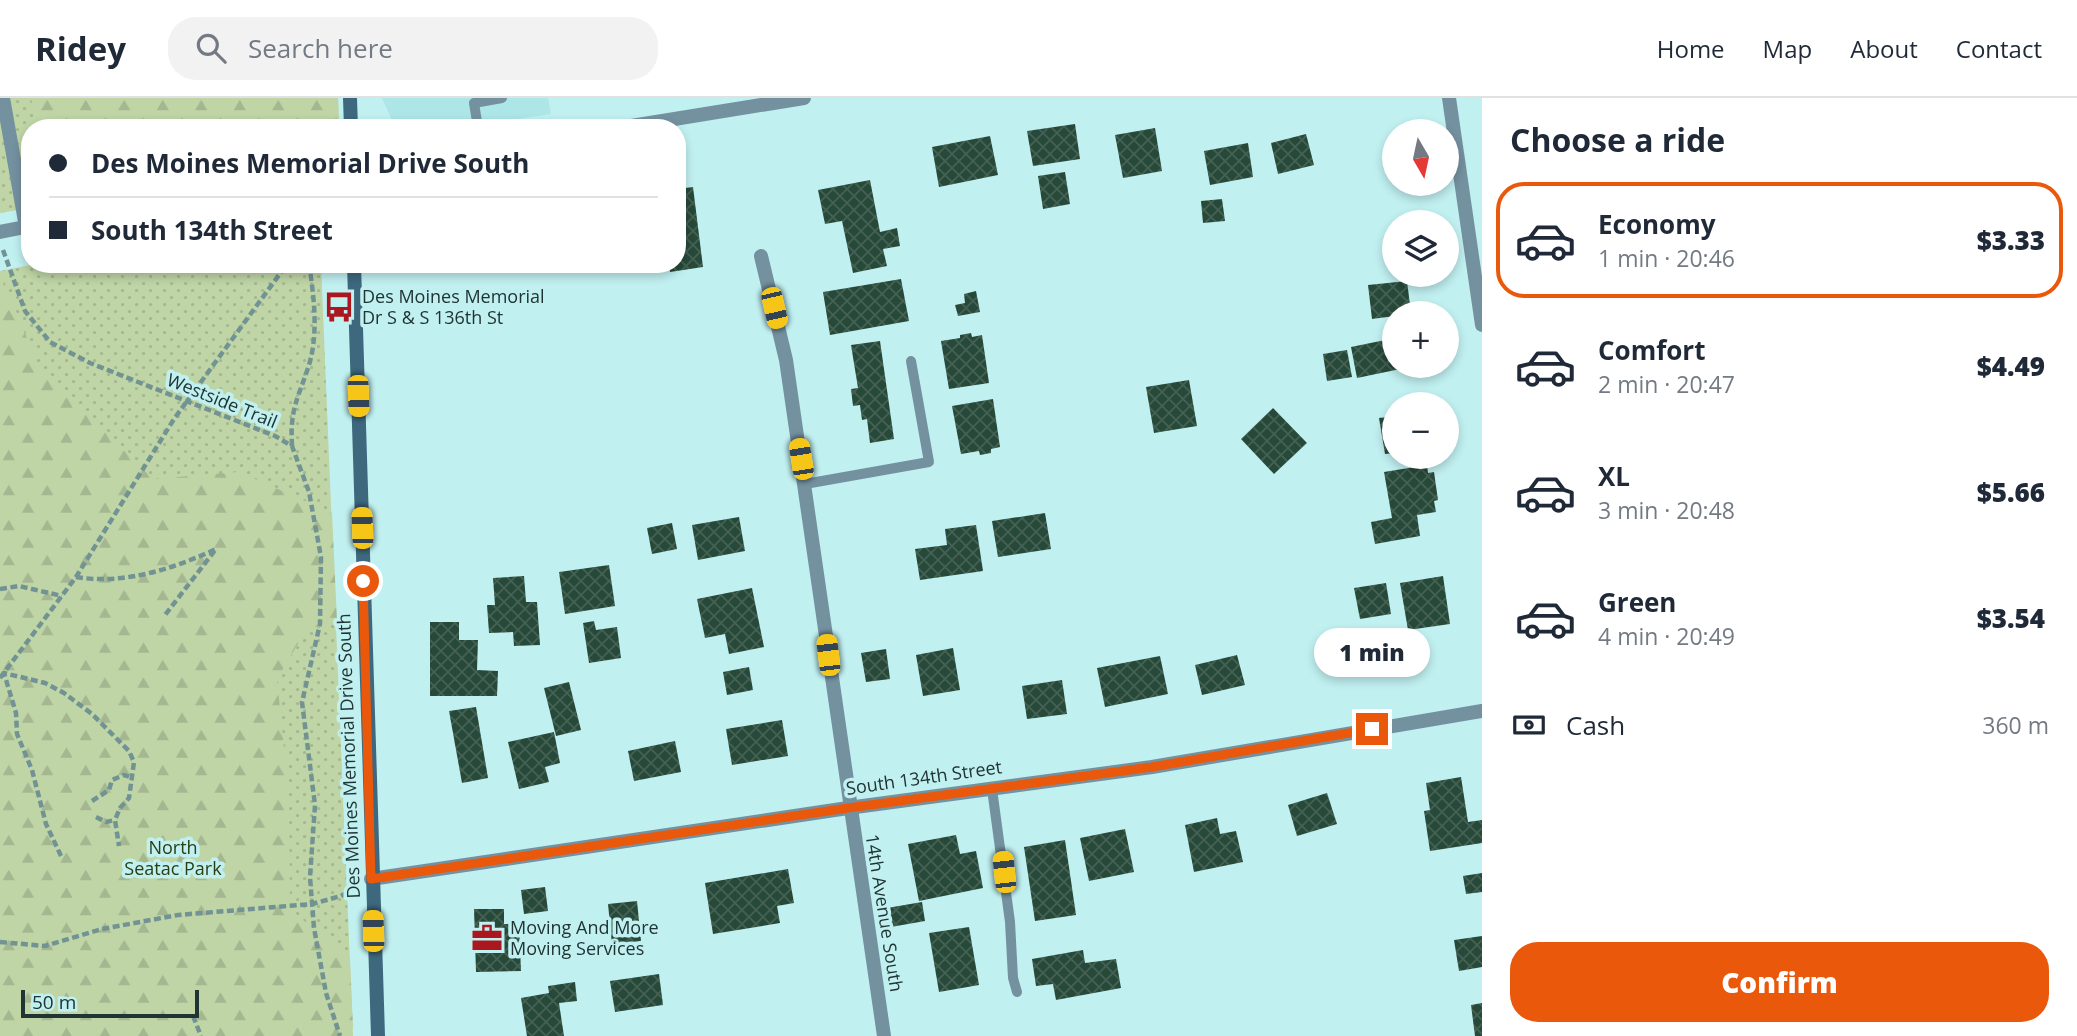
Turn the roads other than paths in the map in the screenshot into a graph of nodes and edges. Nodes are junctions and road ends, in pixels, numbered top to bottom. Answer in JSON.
{"nodes":[{"id":1,"x":4,"y":98,"type":"edge"},
{"id":2,"x":350,"y":98,"type":"edge"},
{"id":3,"x":502,"y":98,"type":"edge"},
{"id":4,"x":804,"y":98,"type":"edge"},
{"id":5,"x":1449,"y":98,"type":"edge"},
{"id":6,"x":351,"y":119,"type":"edge"},
{"id":7,"x":477,"y":119,"type":"edge"},
{"id":8,"x":675,"y":119,"type":"edge"},
{"id":9,"x":21,"y":189,"type":"edge"},
{"id":10,"x":21,"y":230,"type":"edge"},
{"id":11,"x":1,"y":239,"type":"edge"},
{"id":12,"x":761,"y":256,"type":"dead end"},
{"id":13,"x":354,"y":273,"type":"edge"},
{"id":14,"x":1482,"y":326,"type":"edge"},
{"id":15,"x":911,"y":361,"type":"dead end"},
{"id":16,"x":805,"y":484,"type":"junction"},
{"id":17,"x":1482,"y":711,"type":"edge"},
{"id":18,"x":992,"y":789,"type":"junction"},
{"id":19,"x":848,"y":808,"type":"junction"},
{"id":20,"x":371,"y":879,"type":"junction"},
{"id":21,"x":1017,"y":992,"type":"dead end"},
{"id":22,"x":378,"y":1036,"type":"edge"},
{"id":23,"x":884,"y":1036,"type":"edge"}],
"edges":[{"from":1,"to":9,"type":"street"},
{"from":2,"to":6,"type":"main road"},
{"from":3,"to":7,"type":"lane"},
{"from":4,"to":8,"type":"street"},
{"from":5,"to":14,"type":"street"},
{"from":10,"to":11,"type":"street"},
{"from":12,"to":16,"type":"street","name":"14th Avenue South"},
{"from":13,"to":20,"type":"main road","name":"Des Moines Memorial Drive South"},
{"from":15,"to":16,"type":"lane"},
{"from":16,"to":19,"type":"street","name":"14th Avenue South"},
{"from":17,"to":18,"type":"street","name":"South 134th Street"},
{"from":18,"to":19,"type":"street","name":"South 134th Street"},
{"from":18,"to":21,"type":"lane"},
{"from":19,"to":20,"type":"street","name":"South 134th Street"},
{"from":19,"to":23,"type":"street","name":"14th Avenue South"},
{"from":20,"to":22,"type":"main road","name":"Des Moines Memorial Drive South"}]}
